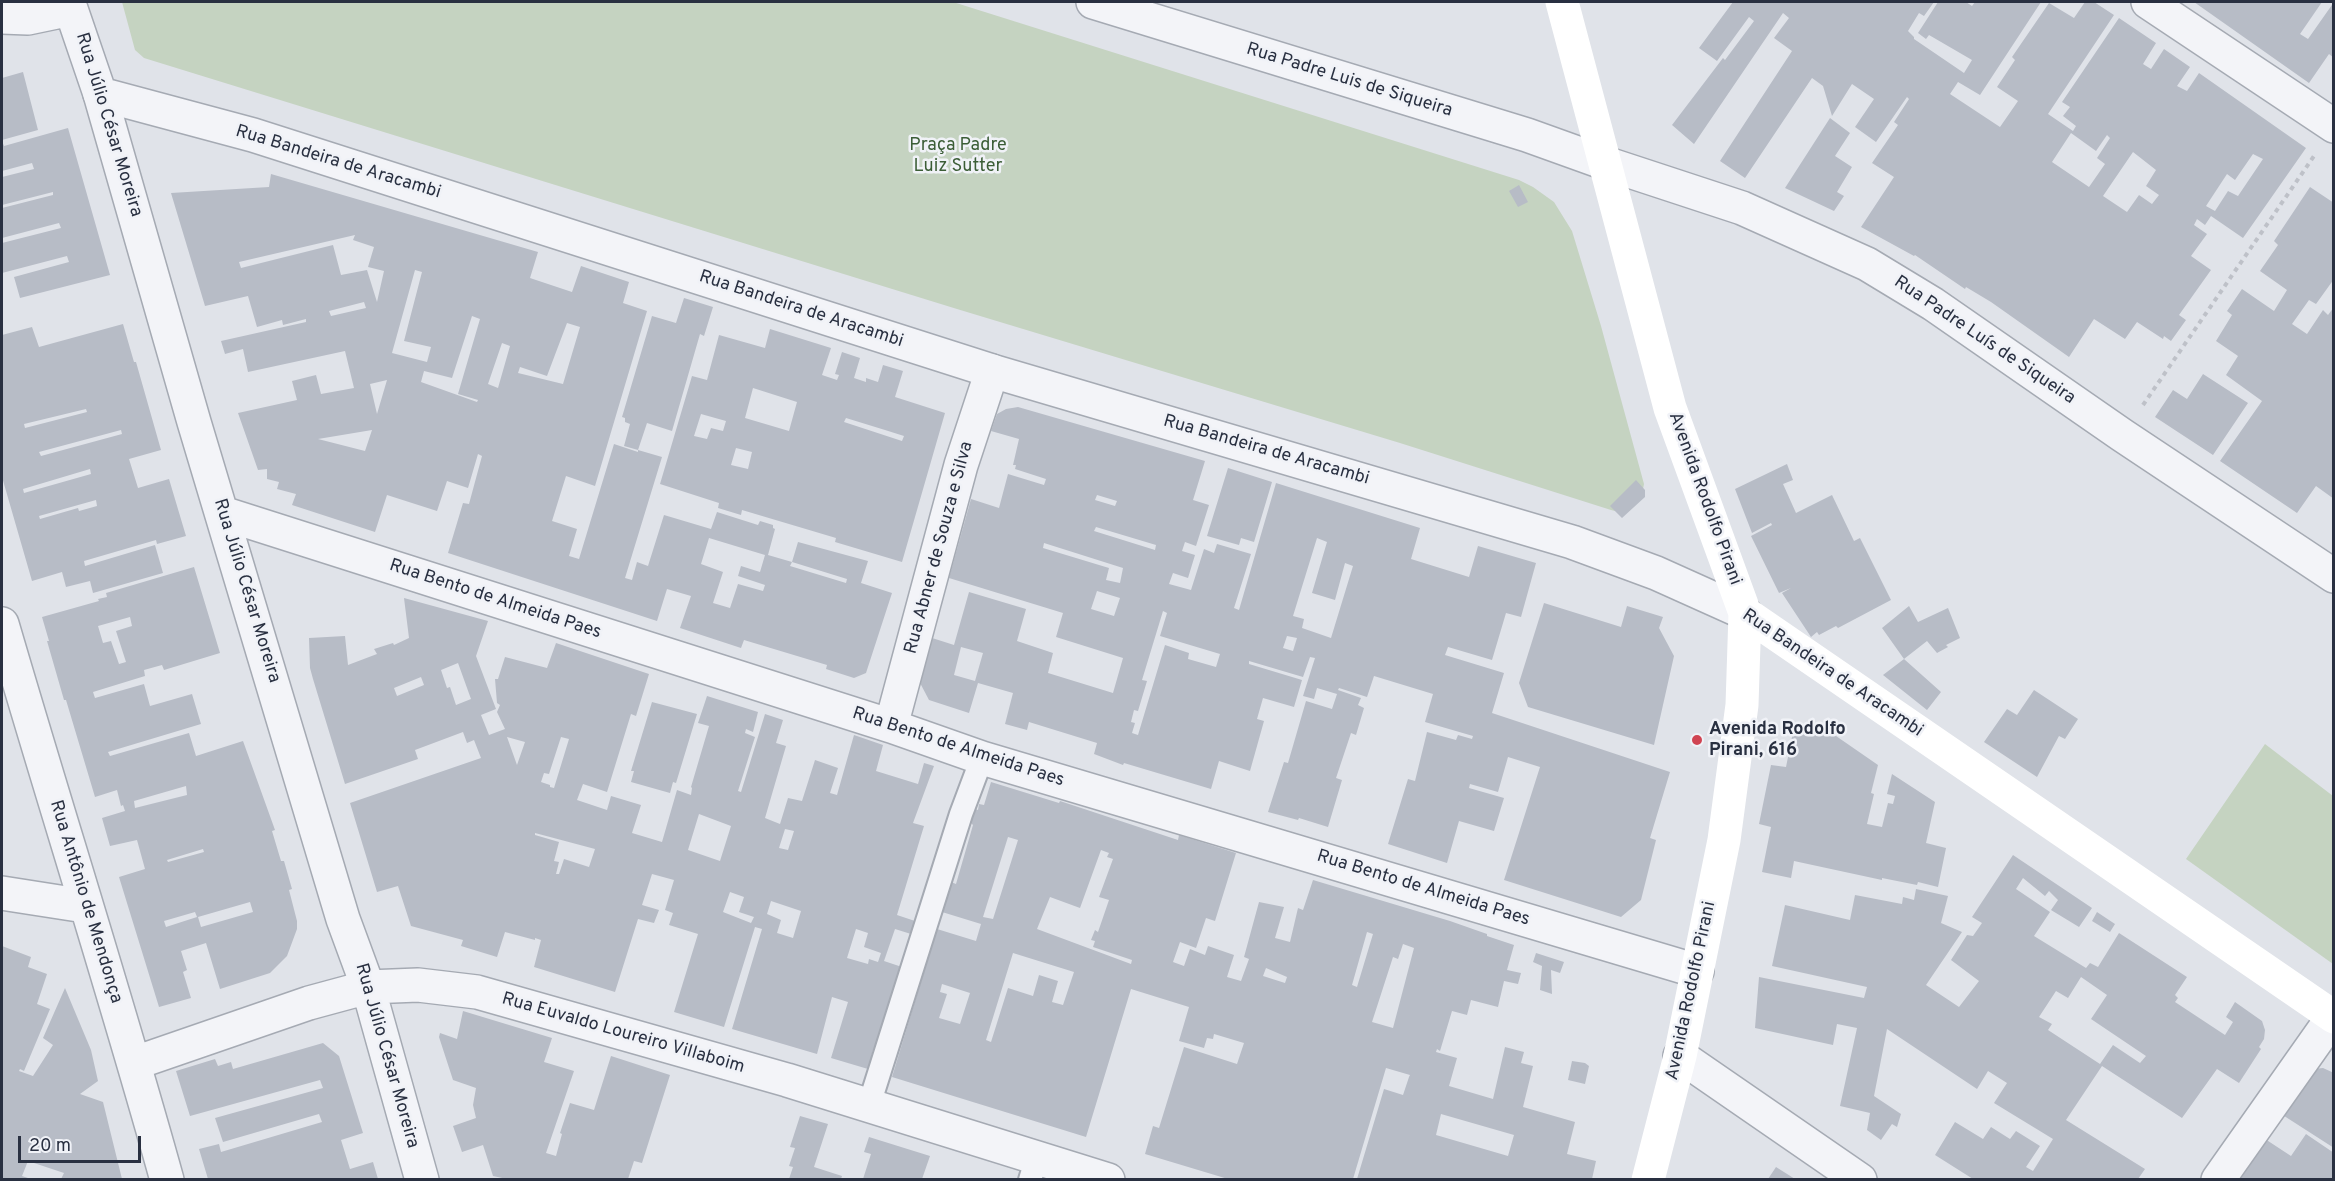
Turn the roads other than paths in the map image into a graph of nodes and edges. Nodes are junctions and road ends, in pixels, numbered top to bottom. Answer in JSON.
{"nodes":[{"id":1,"x":1093,"y":2,"type":"edge"},
{"id":2,"x":1562,"y":2,"type":"edge"},
{"id":3,"x":2148,"y":2,"type":"edge"},
{"id":4,"x":70,"y":5,"type":"edge"},
{"id":5,"x":1123,"y":6,"type":"edge"},
{"id":6,"x":2,"y":17,"type":"edge"},
{"id":7,"x":100,"y":94,"type":"junction"},
{"id":8,"x":2327,"y":136,"type":"edge"},
{"id":9,"x":1605,"y":163,"type":"junction"},
{"id":10,"x":992,"y":371,"type":"junction"},
{"id":11,"x":222,"y":513,"type":"junction"},
{"id":12,"x":2334,"y":576,"type":"edge"},
{"id":13,"x":1746,"y":613,"type":"junction"},
{"id":14,"x":2,"y":624,"type":"edge"},
{"id":15,"x":891,"y":726,"type":"junction"},
{"id":16,"x":982,"y":758,"type":"junction"},
{"id":17,"x":2,"y":893,"type":"edge"},
{"id":18,"x":85,"y":906,"type":"junction"},
{"id":19,"x":1697,"y":971,"type":"junction"},
{"id":20,"x":368,"y":987,"type":"junction"},
{"id":21,"x":2333,"y":1017,"type":"edge"},
{"id":22,"x":1680,"y":1056,"type":"junction"},
{"id":23,"x":135,"y":1063,"type":"junction"},
{"id":24,"x":869,"y":1105,"type":"junction"},
{"id":25,"x":1034,"y":1168,"type":"edge"},
{"id":26,"x":167,"y":1179,"type":"edge"},
{"id":27,"x":422,"y":1179,"type":"edge"},
{"id":28,"x":1108,"y":1179,"type":"edge"},
{"id":29,"x":1648,"y":1179,"type":"edge"},
{"id":30,"x":1860,"y":1179,"type":"edge"},
{"id":31,"x":2218,"y":1179,"type":"edge"}],
"edges":[{"from":1,"to":5,"type":"street","name":"Rua Padre Luis de Siqueira"},
{"from":2,"to":9,"type":"main road","name":"Avenida Rodolfo Pirani"},
{"from":3,"to":8,"type":"street"},
{"from":4,"to":6,"type":"street"},
{"from":4,"to":7,"type":"street","name":"Rua Júlio César Moreira"},
{"from":5,"to":9,"type":"street","name":"Rua Padre Luis de Siqueira"},
{"from":7,"to":10,"type":"street","name":"Rua Bandeira de Aracambi"},
{"from":7,"to":11,"type":"street","name":"Rua Júlio César Moreira"},
{"from":9,"to":12,"type":"street","name":"Rua Padre Luís de Siqueira"},
{"from":9,"to":13,"type":"main road","name":"Avenida Rodolfo Pirani"},
{"from":10,"to":13,"type":"street","name":"Rua Bandeira de Aracambi"},
{"from":10,"to":15,"type":"street","name":"Rua Abner de Souza e Silva"},
{"from":11,"to":15,"type":"street","name":"Rua Bento de Almeida Paes"},
{"from":11,"to":20,"type":"street","name":"Rua Júlio César Moreira"},
{"from":13,"to":19,"type":"main road","name":"Avenida Rodolfo Pirani"},
{"from":13,"to":21,"type":"main road","name":"Rua Bandeira de Aracambi"},
{"from":14,"to":18,"type":"street","name":"Rua Antônio de Mendonça"},
{"from":15,"to":16,"type":"street","name":"Rua Bento de Almeida Paes"},
{"from":16,"to":19,"type":"street","name":"Rua Bento de Almeida Paes"},
{"from":16,"to":24,"type":"lane"},
{"from":17,"to":18,"type":"street"},
{"from":18,"to":23,"type":"street","name":"Rua Antônio de Mendonça"},
{"from":19,"to":22,"type":"main road","name":"Avenida Rodolfo Pirani"},
{"from":20,"to":23,"type":"street","name":"Rua Euvaldo Loureiro Villaboim"},
{"from":20,"to":24,"type":"street","name":"Rua Euvaldo Loureiro Villaboim"},
{"from":20,"to":27,"type":"street","name":"Rua Júlio César Moreira"},
{"from":21,"to":31,"type":"street"},
{"from":22,"to":29,"type":"main road","name":"Avenida Rodolfo Pirani"},
{"from":22,"to":30,"type":"street"},
{"from":23,"to":26,"type":"street","name":"Rua Antônio de Mendonça"},
{"from":24,"to":25,"type":"street","name":"Rua Euvaldo Loureiro Villaboim"},
{"from":25,"to":28,"type":"street","name":"Rua Euvaldo Loureiro Villaboim"}]}
